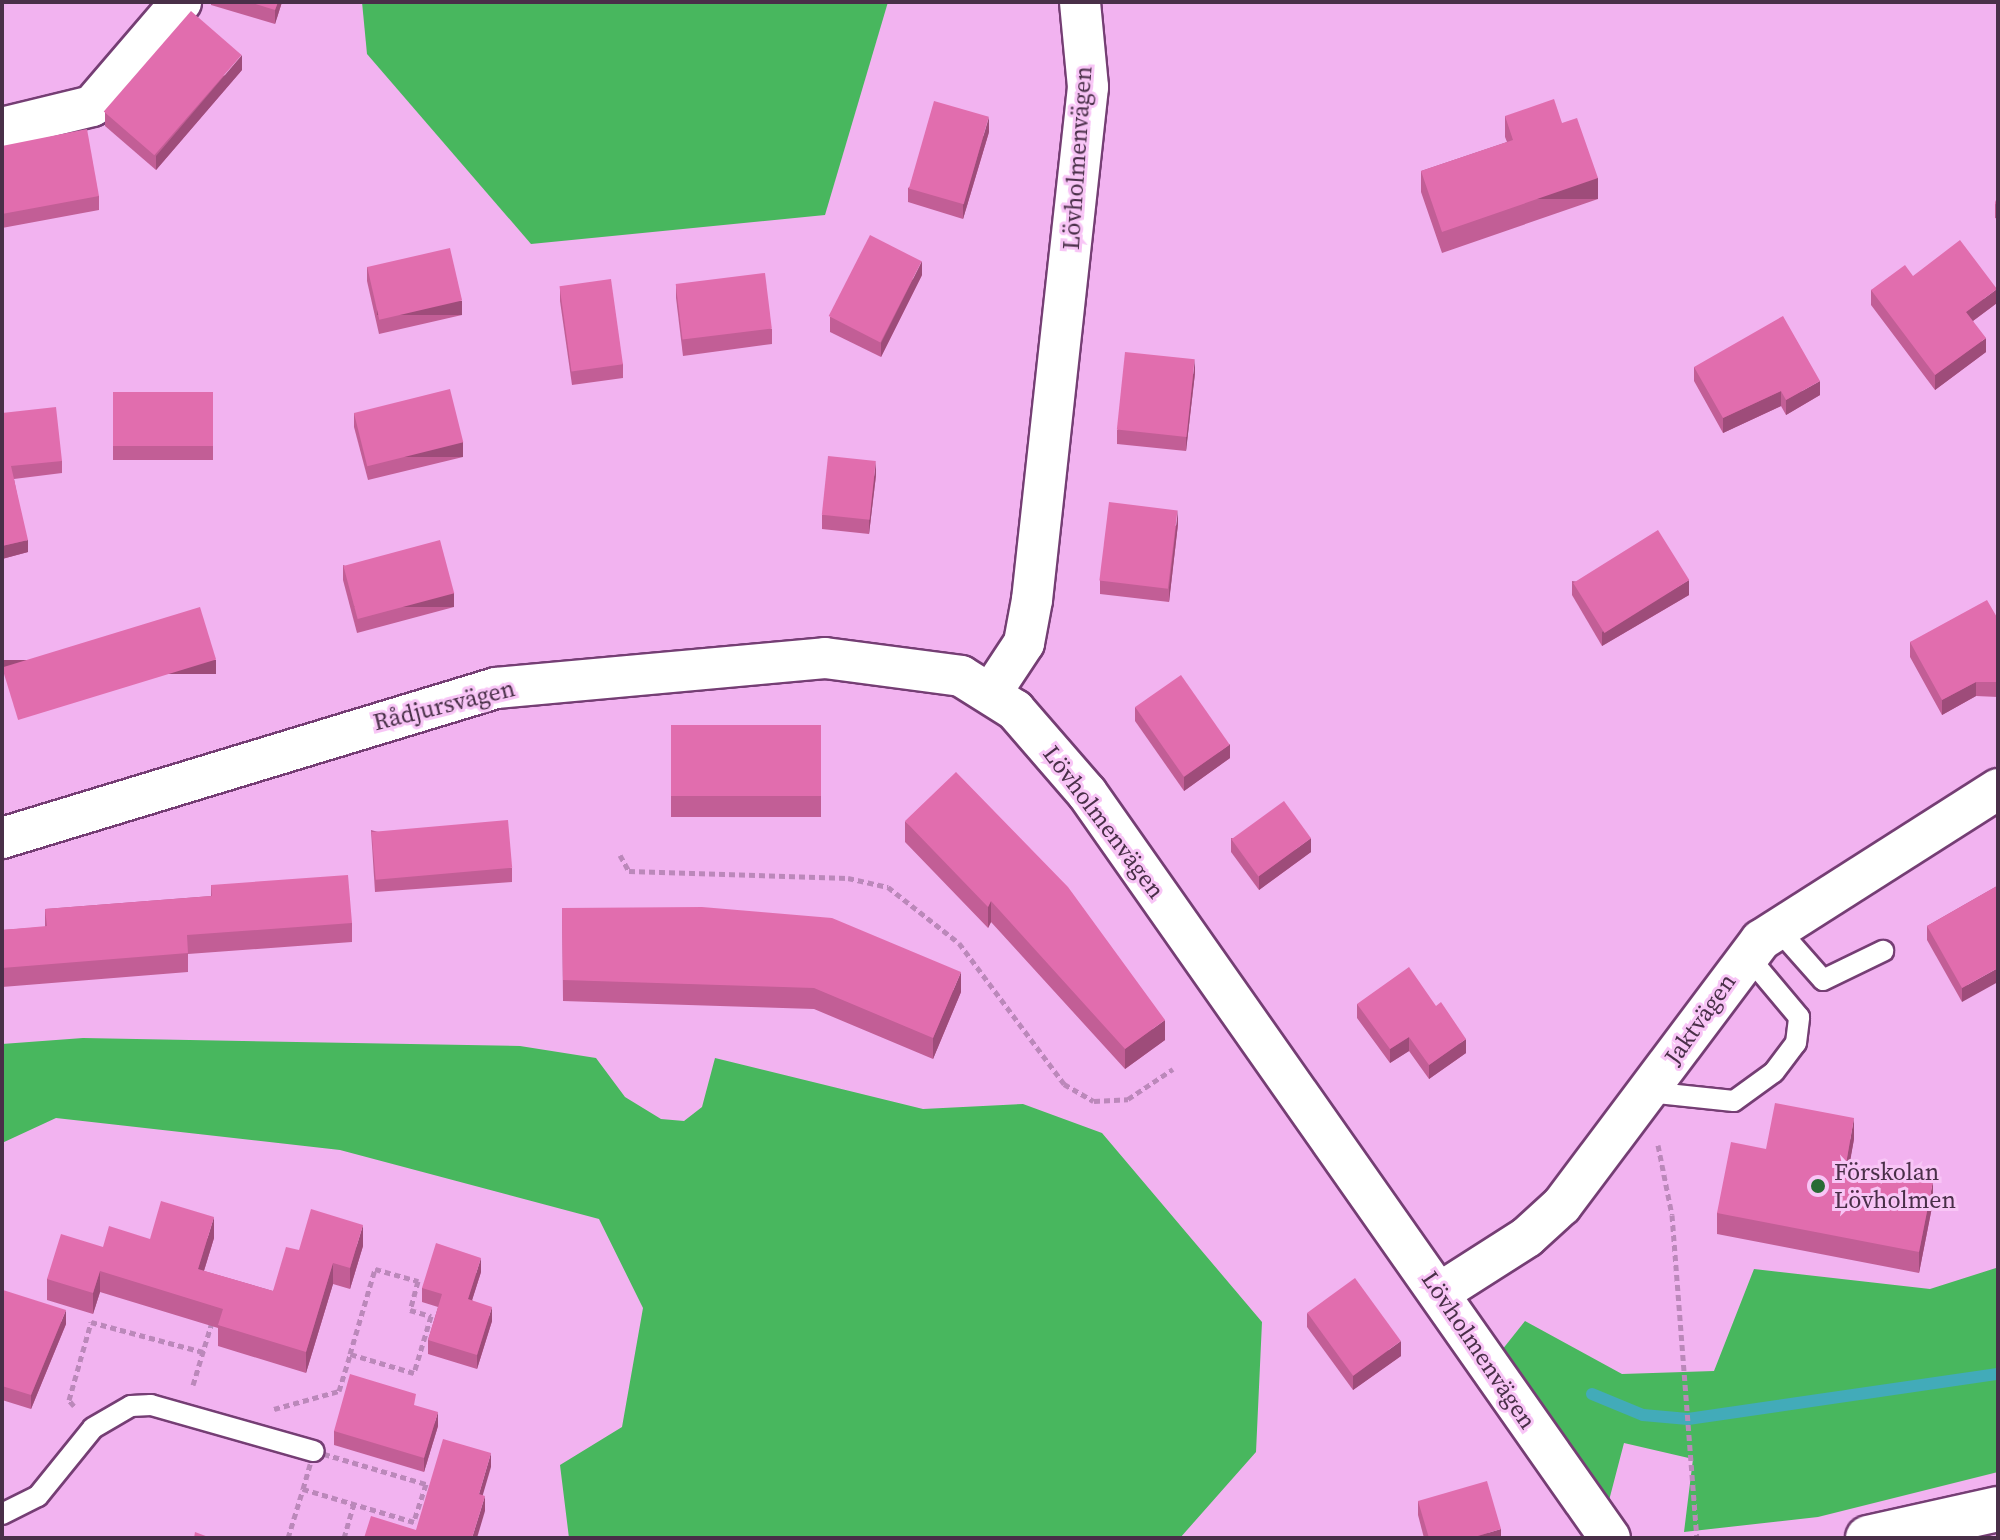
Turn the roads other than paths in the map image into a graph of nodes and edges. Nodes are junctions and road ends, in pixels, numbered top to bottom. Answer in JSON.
{"nodes":[{"id":1,"x":181,"y":2,"type":"edge"},
{"id":2,"x":1080,"y":2,"type":"edge"},
{"id":3,"x":2,"y":128,"type":"edge"},
{"id":4,"x":991,"y":693,"type":"junction"},
{"id":5,"x":1998,"y":789,"type":"edge"},
{"id":6,"x":2,"y":838,"type":"edge"},
{"id":7,"x":1777,"y":928,"type":"junction"},
{"id":8,"x":1883,"y":951,"type":"dead end"},
{"id":9,"x":1747,"y":955,"type":"junction"},
{"id":10,"x":1648,"y":1092,"type":"junction"},
{"id":11,"x":1441,"y":1292,"type":"junction"},
{"id":12,"x":314,"y":1451,"type":"road end"},
{"id":13,"x":1998,"y":1509,"type":"edge"},
{"id":14,"x":2,"y":1514,"type":"edge"},
{"id":15,"x":1610,"y":1538,"type":"edge"},
{"id":16,"x":1868,"y":1538,"type":"edge"}],
"edges":[{"from":1,"to":3,"type":"street"},
{"from":2,"to":4,"type":"street","name":"Lövholmenvägen"},
{"from":4,"to":6,"type":"street","name":"Rådjursvägen"},
{"from":4,"to":11,"type":"street","name":"Lövholmenvägen"},
{"from":5,"to":7,"type":"street","name":"Jaktvägen"},
{"from":7,"to":8,"type":"lane"},
{"from":7,"to":9,"type":"street","name":"Jaktvägen"},
{"from":9,"to":10,"type":"street","name":"Jaktvägen"},
{"from":9,"to":10,"type":"lane"},
{"from":10,"to":11,"type":"street","name":"Jaktvägen"},
{"from":11,"to":15,"type":"street","name":"Lövholmenvägen"},
{"from":12,"to":14,"type":"lane"},
{"from":13,"to":16,"type":"street"}]}
